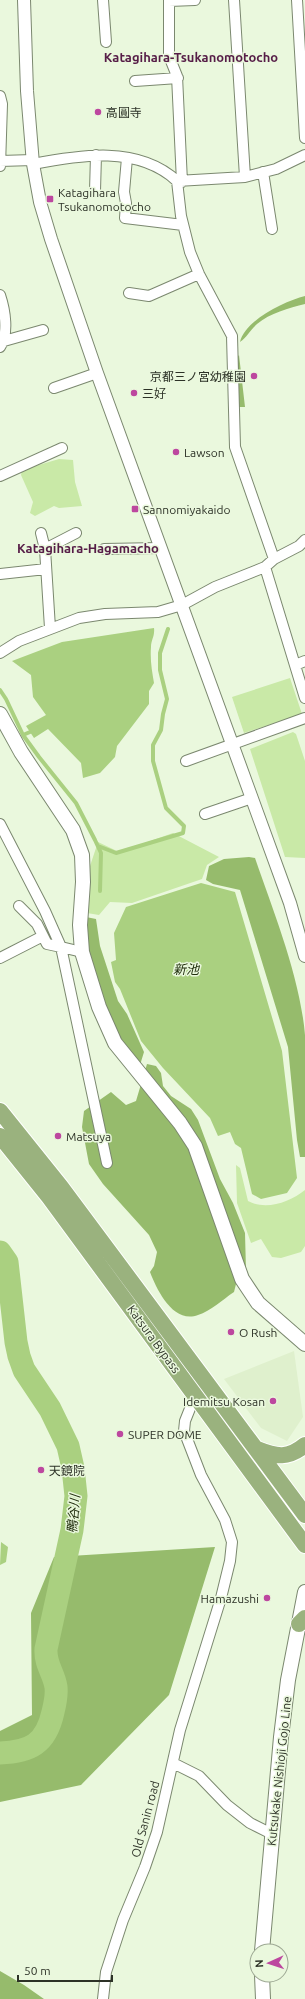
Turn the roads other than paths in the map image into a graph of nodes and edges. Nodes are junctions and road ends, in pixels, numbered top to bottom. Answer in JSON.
{"nodes":[{"id":1,"x":24,"y":0,"type":"edge"},
{"id":2,"x":103,"y":0,"type":"edge"},
{"id":3,"x":195,"y":0,"type":"edge"},
{"id":4,"x":234,"y":0,"type":"edge"},
{"id":5,"x":287,"y":0,"type":"edge"},
{"id":6,"x":297,"y":0,"type":"edge"},
{"id":7,"x":169,"y":1,"type":"edge"},
{"id":8,"x":106,"y":42,"type":"dead end"},
{"id":9,"x":178,"y":78,"type":"junction"},
{"id":10,"x":135,"y":81,"type":"dead end"},
{"id":11,"x":0,"y":96,"type":"edge"},
{"id":12,"x":305,"y":138,"type":"edge"},
{"id":13,"x":96,"y":155,"type":"junction"},
{"id":14,"x":305,"y":155,"type":"edge"},
{"id":15,"x":127,"y":158,"type":"junction"},
{"id":16,"x":33,"y":162,"type":"junction"},
{"id":17,"x":0,"y":163,"type":"edge"},
{"id":18,"x":263,"y":172,"type":"junction"},
{"id":19,"x":245,"y":177,"type":"junction"},
{"id":20,"x":179,"y":181,"type":"junction"},
{"id":21,"x":95,"y":191,"type":"dead end"},
{"id":22,"x":183,"y":225,"type":"junction"},
{"id":23,"x":272,"y":229,"type":"dead end"},
{"id":24,"x":199,"y":274,"type":"junction"},
{"id":25,"x":138,"y":284,"type":"dead end"},
{"id":26,"x":0,"y":295,"type":"edge"},
{"id":27,"x":43,"y":330,"type":"dead end"},
{"id":28,"x":2,"y":344,"type":"edge"},
{"id":29,"x":97,"y":373,"type":"junction"},
{"id":30,"x":54,"y":388,"type":"dead end"},
{"id":31,"x":62,"y":448,"type":"dead end"},
{"id":32,"x":0,"y":476,"type":"edge"},
{"id":33,"x":41,"y":533,"type":"dead end"},
{"id":34,"x":76,"y":533,"type":"dead end"},
{"id":35,"x":304,"y":545,"type":"edge"},
{"id":36,"x":161,"y":548,"type":"junction"},
{"id":37,"x":45,"y":549,"type":"junction"},
{"id":38,"x":104,"y":549,"type":"dead end"},
{"id":39,"x":274,"y":559,"type":"junction"},
{"id":40,"x":265,"y":567,"type":"junction"},
{"id":41,"x":46,"y":569,"type":"junction"},
{"id":42,"x":0,"y":574,"type":"edge"},
{"id":43,"x":182,"y":605,"type":"junction"},
{"id":44,"x":50,"y":628,"type":"junction"},
{"id":45,"x":0,"y":653,"type":"edge"},
{"id":46,"x":305,"y":661,"type":"edge"},
{"id":47,"x":295,"y":664,"type":"junction"},
{"id":48,"x":305,"y":698,"type":"edge"},
{"id":49,"x":0,"y":714,"type":"edge"},
{"id":50,"x":305,"y":718,"type":"edge"},
{"id":51,"x":233,"y":743,"type":"junction"},
{"id":52,"x":186,"y":761,"type":"dead end"},
{"id":53,"x":252,"y":798,"type":"junction"},
{"id":54,"x":205,"y":814,"type":"dead end"},
{"id":55,"x":0,"y":825,"type":"edge"},
{"id":56,"x":19,"y":906,"type":"dead end"},
{"id":57,"x":43,"y":936,"type":"junction"},
{"id":58,"x":61,"y":947,"type":"junction"},
{"id":59,"x":82,"y":952,"type":"junction"},
{"id":60,"x":305,"y":956,"type":"edge"},
{"id":61,"x":0,"y":958,"type":"edge"},
{"id":62,"x":0,"y":1111,"type":"edge"},
{"id":63,"x":0,"y":1136,"type":"edge"},
{"id":64,"x":107,"y":1163,"type":"dead end"},
{"id":65,"x":305,"y":1344,"type":"edge"},
{"id":66,"x":197,"y":1398,"type":"junction"},
{"id":67,"x":305,"y":1445,"type":"edge"},
{"id":68,"x":257,"y":1449,"type":"junction"},
{"id":69,"x":305,"y":1515,"type":"edge"},
{"id":70,"x":305,"y":1545,"type":"edge"},
{"id":71,"x":305,"y":1592,"type":"edge"},
{"id":72,"x":302,"y":1621,"type":"edge"},
{"id":73,"x":173,"y":1763,"type":"junction"},
{"id":74,"x":272,"y":1834,"type":"junction"},
{"id":75,"x":263,"y":1943,"type":"edge"},
{"id":76,"x":262,"y":1983,"type":"edge"},
{"id":77,"x":103,"y":1999,"type":"edge"},
{"id":78,"x":263,"y":1999,"type":"edge"}],
"edges":[{"from":1,"to":16,"type":"street"},
{"from":2,"to":8,"type":"street"},
{"from":3,"to":7,"type":"street"},
{"from":4,"to":19,"type":"street"},
{"from":5,"to":6,"type":"street"},
{"from":6,"to":12,"type":"street"},
{"from":7,"to":9,"type":"street"},
{"from":9,"to":10,"type":"street"},
{"from":9,"to":20,"type":"street"},
{"from":11,"to":17,"type":"street"},
{"from":13,"to":15,"type":"street"},
{"from":13,"to":16,"type":"street"},
{"from":13,"to":21,"type":"street"},
{"from":14,"to":18,"type":"street"},
{"from":15,"to":20,"type":"street"},
{"from":15,"to":22,"type":"street"},
{"from":16,"to":17,"type":"street"},
{"from":16,"to":29,"type":"street"},
{"from":18,"to":19,"type":"street"},
{"from":18,"to":23,"type":"street"},
{"from":19,"to":20,"type":"street"},
{"from":20,"to":22,"type":"street"},
{"from":22,"to":24,"type":"street"},
{"from":24,"to":25,"type":"street"},
{"from":24,"to":39,"type":"street"},
{"from":26,"to":28,"type":"street"},
{"from":27,"to":28,"type":"street"},
{"from":29,"to":30,"type":"street"},
{"from":29,"to":36,"type":"street"},
{"from":31,"to":32,"type":"street"},
{"from":33,"to":37,"type":"street"},
{"from":34,"to":37,"type":"street"},
{"from":35,"to":39,"type":"street"},
{"from":36,"to":38,"type":"street"},
{"from":36,"to":43,"type":"street"},
{"from":37,"to":41,"type":"street"},
{"from":39,"to":40,"type":"street"},
{"from":40,"to":43,"type":"street"},
{"from":40,"to":47,"type":"street"},
{"from":41,"to":42,"type":"street"},
{"from":41,"to":44,"type":"street"},
{"from":43,"to":44,"type":"street"},
{"from":43,"to":51,"type":"street"},
{"from":44,"to":45,"type":"street"},
{"from":46,"to":47,"type":"street"},
{"from":47,"to":48,"type":"street"},
{"from":49,"to":59,"type":"main road"},
{"from":50,"to":51,"type":"street"},
{"from":51,"to":52,"type":"street"},
{"from":51,"to":53,"type":"street"},
{"from":53,"to":54,"type":"street"},
{"from":53,"to":60,"type":"street"},
{"from":55,"to":58,"type":"street"},
{"from":56,"to":57,"type":"street"},
{"from":57,"to":58,"type":"street"},
{"from":57,"to":61,"type":"street"},
{"from":58,"to":59,"type":"street"},
{"from":58,"to":64,"type":"street"},
{"from":59,"to":65,"type":"main road"},
{"from":62,"to":68,"type":"highway","name":"Katsura Bypass"},
{"from":63,"to":66,"type":"highway","name":"Katsura Bypass"},
{"from":66,"to":70,"type":"highway","name":"Katsura Bypass"},
{"from":66,"to":73,"type":"street","name":"Old Sanin road"},
{"from":67,"to":68,"type":"highway"},
{"from":68,"to":69,"type":"highway","name":"Katsura Bypass"},
{"from":71,"to":72,"type":"main road","name":"Kutsukake Nishioji Gojo Line"},
{"from":72,"to":74,"type":"main road","name":"Kutsukake Nishioji Gojo Line"},
{"from":73,"to":74,"type":"street"},
{"from":73,"to":77,"type":"street","name":"Old Sanin road"},
{"from":74,"to":75,"type":"main road","name":"Kutsukake Nishioji Gojo Line"},
{"from":76,"to":78,"type":"main road"}]}
